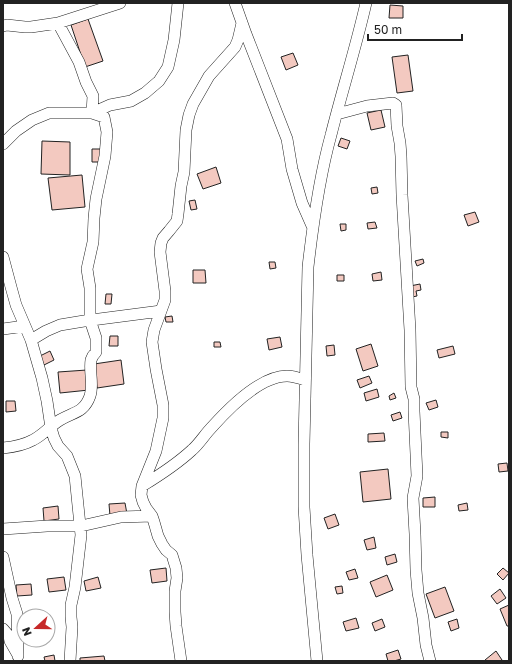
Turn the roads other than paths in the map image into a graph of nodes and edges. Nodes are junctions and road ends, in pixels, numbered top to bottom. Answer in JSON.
{"nodes":[{"id":1,"x":178,"y":3,"type":"edge"},
{"id":2,"x":235,"y":3,"type":"edge"},
{"id":3,"x":366,"y":3,"type":"edge"},
{"id":4,"x":114,"y":4,"type":"edge"},
{"id":5,"x":58,"y":23,"type":"junction"},
{"id":6,"x":242,"y":23,"type":"junction"},
{"id":7,"x":3,"y":26,"type":"edge"},
{"id":8,"x":92,"y":113,"type":"junction"},
{"id":9,"x":337,"y":114,"type":"junction"},
{"id":10,"x":3,"y":144,"type":"edge"},
{"id":11,"x":313,"y":228,"type":"junction"},
{"id":12,"x":3,"y":258,"type":"edge"},
{"id":13,"x":161,"y":310,"type":"junction"},
{"id":14,"x":90,"y":320,"type":"junction"},
{"id":15,"x":25,"y":326,"type":"junction"},
{"id":16,"x":3,"y":329,"type":"edge"},
{"id":17,"x":31,"y":340,"type":"junction"},
{"id":18,"x":305,"y":380,"type":"junction"},
{"id":19,"x":51,"y":428,"type":"junction"},
{"id":20,"x":3,"y":448,"type":"edge"},
{"id":21,"x":142,"y":486,"type":"junction"},
{"id":22,"x":152,"y":516,"type":"junction"},
{"id":23,"x":81,"y":526,"type":"junction"},
{"id":24,"x":3,"y":529,"type":"edge"},
{"id":25,"x":3,"y":557,"type":"edge"},
{"id":26,"x":3,"y":630,"type":"edge"},
{"id":27,"x":19,"y":658,"type":"edge"},
{"id":28,"x":70,"y":661,"type":"edge"},
{"id":29,"x":181,"y":661,"type":"edge"},
{"id":30,"x":317,"y":661,"type":"edge"},
{"id":31,"x":430,"y":661,"type":"edge"}],
"edges":[{"from":1,"to":8,"type":"street"},
{"from":2,"to":6,"type":"street"},
{"from":3,"to":9,"type":"street"},
{"from":4,"to":5,"type":"street"},
{"from":5,"to":7,"type":"street"},
{"from":5,"to":8,"type":"street"},
{"from":6,"to":11,"type":"street"},
{"from":6,"to":13,"type":"street"},
{"from":8,"to":10,"type":"street"},
{"from":8,"to":14,"type":"street"},
{"from":9,"to":11,"type":"street"},
{"from":9,"to":31,"type":"street"},
{"from":11,"to":18,"type":"street"},
{"from":12,"to":15,"type":"street"},
{"from":13,"to":14,"type":"street"},
{"from":13,"to":21,"type":"street"},
{"from":14,"to":17,"type":"street"},
{"from":14,"to":19,"type":"street"},
{"from":15,"to":16,"type":"street"},
{"from":15,"to":17,"type":"street"},
{"from":17,"to":19,"type":"street"},
{"from":18,"to":21,"type":"street"},
{"from":18,"to":30,"type":"street"},
{"from":19,"to":20,"type":"street"},
{"from":19,"to":23,"type":"street"},
{"from":21,"to":22,"type":"street"},
{"from":22,"to":23,"type":"street"},
{"from":22,"to":29,"type":"street"},
{"from":23,"to":24,"type":"street"},
{"from":23,"to":28,"type":"street"},
{"from":25,"to":27,"type":"street"},
{"from":26,"to":27,"type":"street"}]}
